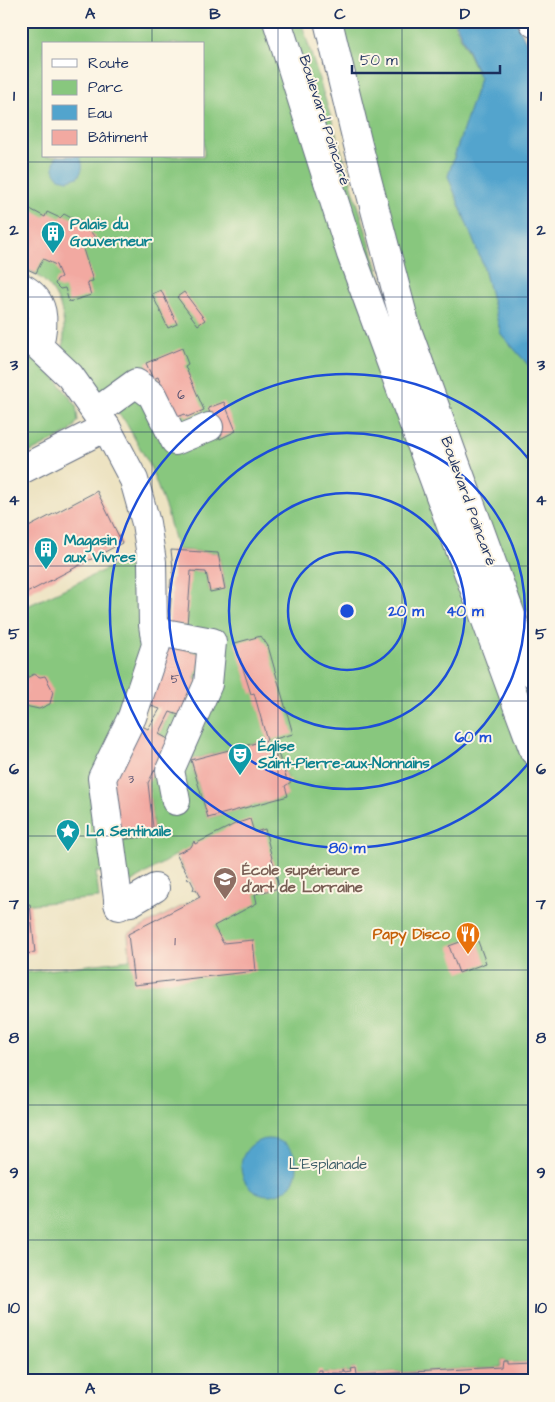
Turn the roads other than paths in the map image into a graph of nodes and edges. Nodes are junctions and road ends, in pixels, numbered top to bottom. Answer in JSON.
{"nodes":[{"id":1,"x":276,"y":21,"type":"edge"},
{"id":2,"x":294,"y":21,"type":"edge"},
{"id":3,"x":328,"y":21,"type":"edge"},
{"id":4,"x":21,"y":287,"type":"edge"},
{"id":5,"x":406,"y":327,"type":"junction"},
{"id":6,"x":30,"y":338,"type":"edge"},
{"id":7,"x":101,"y":419,"type":"junction"},
{"id":8,"x":209,"y":427,"type":"dead end"},
{"id":9,"x":21,"y":470,"type":"edge"},
{"id":10,"x":154,"y":631,"type":"junction"},
{"id":11,"x":534,"y":674,"type":"edge"},
{"id":12,"x":534,"y":751,"type":"edge"},
{"id":13,"x":176,"y":800,"type":"dead end"},
{"id":14,"x":155,"y":888,"type":"dead end"}],
"edges":[{"from":1,"to":12,"type":"street"},
{"from":2,"to":5,"type":"street","name":"Boulevard Poincaré"},
{"from":3,"to":5,"type":"street","name":"Boulevard Poincaré"},
{"from":4,"to":6,"type":"street"},
{"from":5,"to":11,"type":"street","name":"Boulevard Poincaré"},
{"from":6,"to":7,"type":"street"},
{"from":7,"to":8,"type":"street"},
{"from":7,"to":9,"type":"street"},
{"from":7,"to":10,"type":"street"},
{"from":10,"to":13,"type":"street"},
{"from":10,"to":14,"type":"street"}]}
